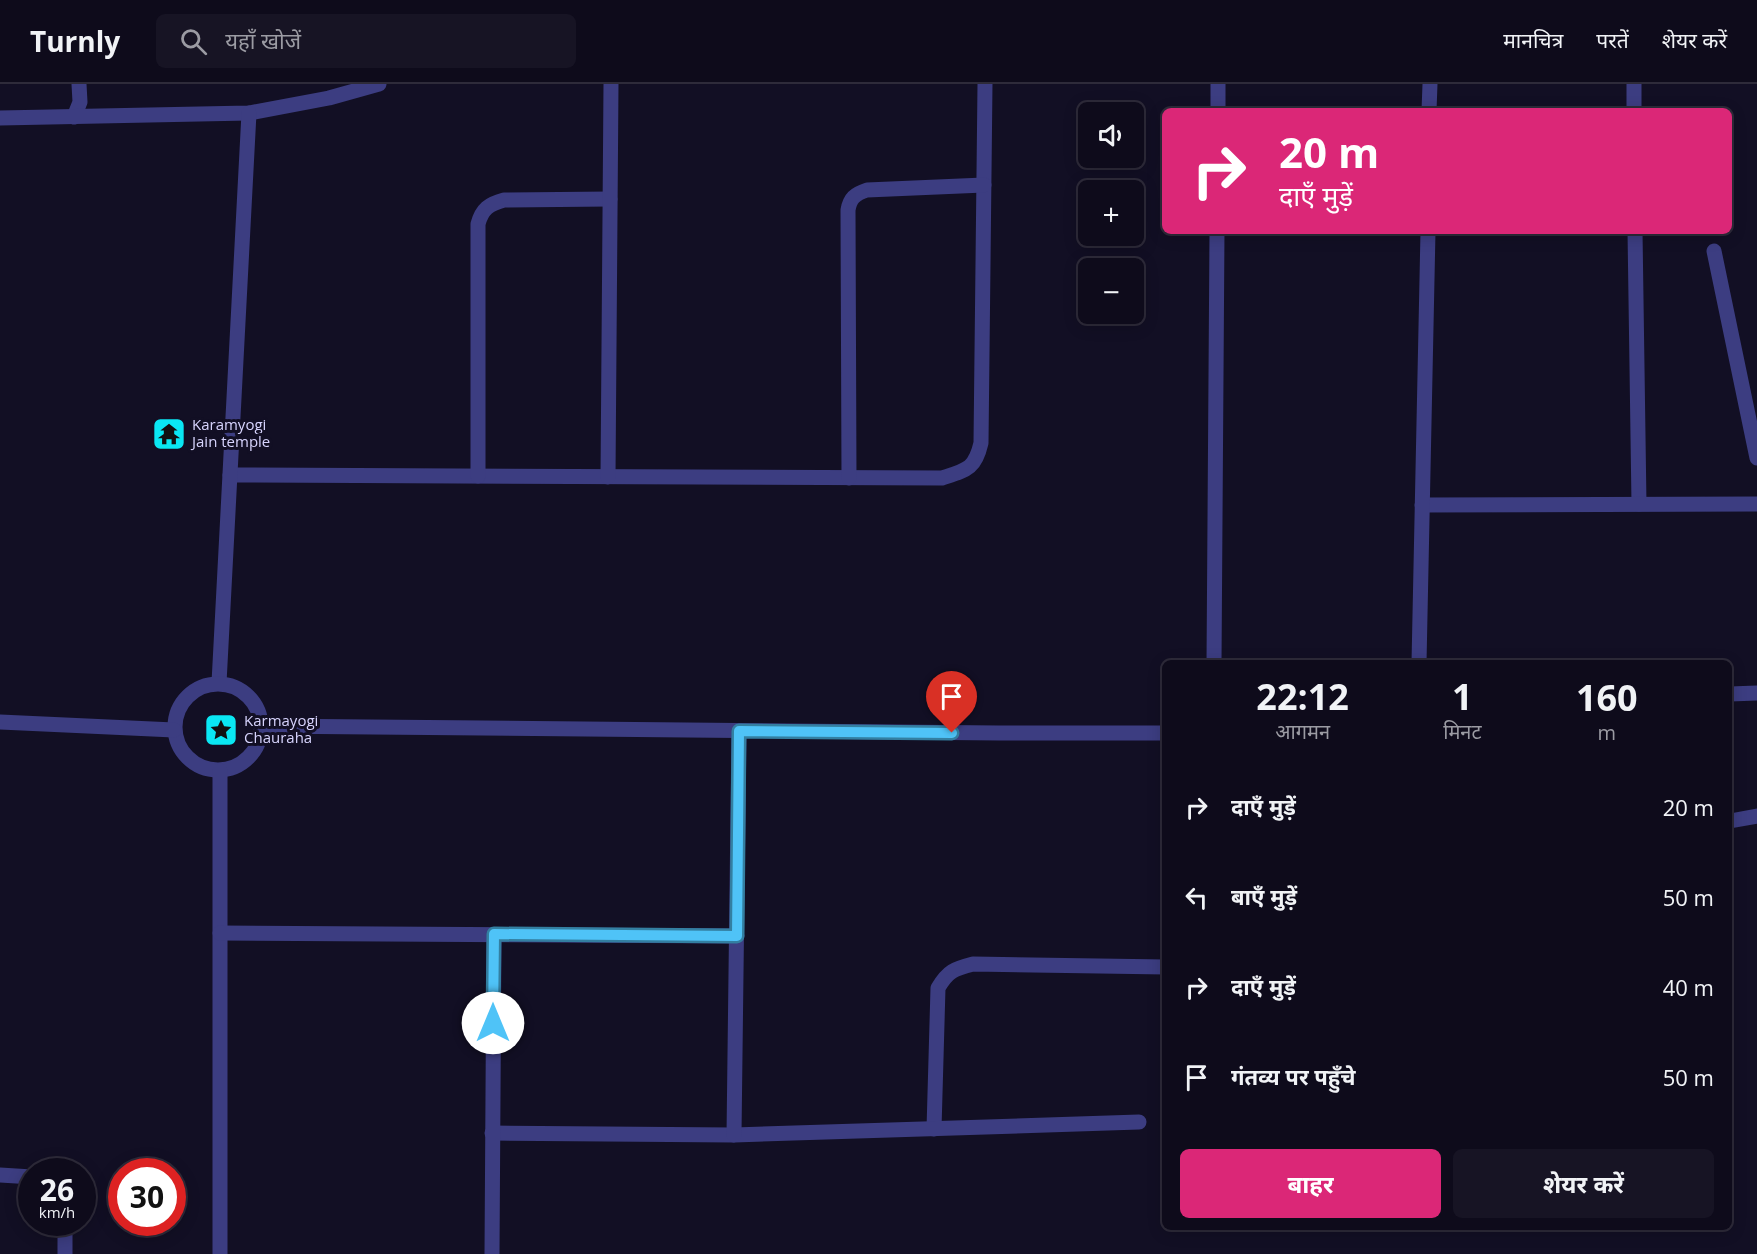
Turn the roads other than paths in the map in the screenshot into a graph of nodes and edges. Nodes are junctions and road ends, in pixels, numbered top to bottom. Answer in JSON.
{"nodes":[{"id":1,"x":79,"y":84,"type":"edge"},
{"id":2,"x":379,"y":84,"type":"edge"},
{"id":3,"x":611,"y":84,"type":"edge"},
{"id":4,"x":985,"y":84,"type":"edge"},
{"id":5,"x":1218,"y":84,"type":"edge"},
{"id":6,"x":1430,"y":84,"type":"edge"},
{"id":7,"x":1634,"y":84,"type":"edge"},
{"id":8,"x":1218,"y":108,"type":"edge"},
{"id":9,"x":1429,"y":108,"type":"edge"},
{"id":10,"x":1634,"y":108,"type":"edge"},
{"id":11,"x":249,"y":112,"type":"junction"},
{"id":12,"x":74,"y":117,"type":"junction"},
{"id":13,"x":0,"y":118,"type":"edge"},
{"id":14,"x":984,"y":185,"type":"junction"},
{"id":15,"x":610,"y":200,"type":"junction"},
{"id":16,"x":1217,"y":234,"type":"edge"},
{"id":17,"x":1428,"y":234,"type":"edge"},
{"id":18,"x":1635,"y":234,"type":"edge"},
{"id":19,"x":1714,"y":250,"type":"dead end"},
{"id":20,"x":1757,"y":458,"type":"edge"},
{"id":21,"x":230,"y":475,"type":"junction"},
{"id":22,"x":478,"y":476,"type":"junction"},
{"id":23,"x":608,"y":477,"type":"junction"},
{"id":24,"x":849,"y":478,"type":"junction"},
{"id":25,"x":1639,"y":504,"type":"junction"},
{"id":26,"x":1757,"y":504,"type":"edge"},
{"id":27,"x":1422,"y":505,"type":"junction"},
{"id":28,"x":1214,"y":660,"type":"edge"},
{"id":29,"x":1419,"y":660,"type":"edge"},
{"id":30,"x":219,"y":683,"type":"junction"},
{"id":31,"x":1757,"y":693,"type":"edge"},
{"id":32,"x":1732,"y":694,"type":"edge"},
{"id":33,"x":0,"y":722,"type":"edge"},
{"id":34,"x":262,"y":726,"type":"junction"},
{"id":35,"x":174,"y":730,"type":"junction"},
{"id":36,"x":739,"y":731,"type":"junction"},
{"id":37,"x":1162,"y":733,"type":"edge"},
{"id":38,"x":220,"y":771,"type":"junction"},
{"id":39,"x":1757,"y":816,"type":"edge"},
{"id":40,"x":1732,"y":821,"type":"edge"},
{"id":41,"x":220,"y":933,"type":"junction"},
{"id":42,"x":494,"y":934,"type":"junction"},
{"id":43,"x":737,"y":936,"type":"junction"},
{"id":44,"x":1162,"y":967,"type":"edge"},
{"id":45,"x":1139,"y":1122,"type":"dead end"},
{"id":46,"x":934,"y":1129,"type":"junction"},
{"id":47,"x":492,"y":1133,"type":"junction"},
{"id":48,"x":734,"y":1135,"type":"junction"},
{"id":49,"x":0,"y":1175,"type":"edge"},
{"id":50,"x":18,"y":1176,"type":"edge"},
{"id":51,"x":65,"y":1236,"type":"edge"},
{"id":52,"x":65,"y":1254,"type":"edge"},
{"id":53,"x":220,"y":1254,"type":"edge"},
{"id":54,"x":492,"y":1254,"type":"edge"}],
"edges":[{"from":1,"to":12,"type":"street"},
{"from":2,"to":11,"type":"street"},
{"from":3,"to":15,"type":"street"},
{"from":4,"to":14,"type":"street"},
{"from":5,"to":8,"type":"street"},
{"from":6,"to":9,"type":"street"},
{"from":7,"to":10,"type":"street"},
{"from":11,"to":12,"type":"street"},
{"from":11,"to":21,"type":"street"},
{"from":12,"to":13,"type":"street"},
{"from":14,"to":24,"type":"street"},
{"from":14,"to":24,"type":"street"},
{"from":15,"to":22,"type":"street"},
{"from":15,"to":23,"type":"street"},
{"from":16,"to":28,"type":"street"},
{"from":17,"to":27,"type":"street"},
{"from":18,"to":25,"type":"street"},
{"from":19,"to":20,"type":"street"},
{"from":21,"to":22,"type":"street"},
{"from":21,"to":30,"type":"street"},
{"from":22,"to":23,"type":"street"},
{"from":23,"to":24,"type":"street"},
{"from":25,"to":26,"type":"street"},
{"from":25,"to":27,"type":"street"},
{"from":27,"to":29,"type":"street"},
{"from":30,"to":34,"type":"street"},
{"from":30,"to":35,"type":"street"},
{"from":31,"to":32,"type":"street"},
{"from":33,"to":35,"type":"street"},
{"from":34,"to":36,"type":"street"},
{"from":34,"to":38,"type":"street"},
{"from":35,"to":38,"type":"street"},
{"from":36,"to":37,"type":"street"},
{"from":36,"to":43,"type":"street"},
{"from":38,"to":41,"type":"street"},
{"from":39,"to":40,"type":"street"},
{"from":41,"to":42,"type":"street"},
{"from":41,"to":53,"type":"street"},
{"from":42,"to":43,"type":"street"},
{"from":42,"to":47,"type":"street"},
{"from":43,"to":48,"type":"street"},
{"from":44,"to":46,"type":"street"},
{"from":45,"to":46,"type":"street"},
{"from":46,"to":48,"type":"street"},
{"from":47,"to":48,"type":"street"},
{"from":47,"to":54,"type":"street"},
{"from":49,"to":50,"type":"street"},
{"from":51,"to":52,"type":"street"}]}
